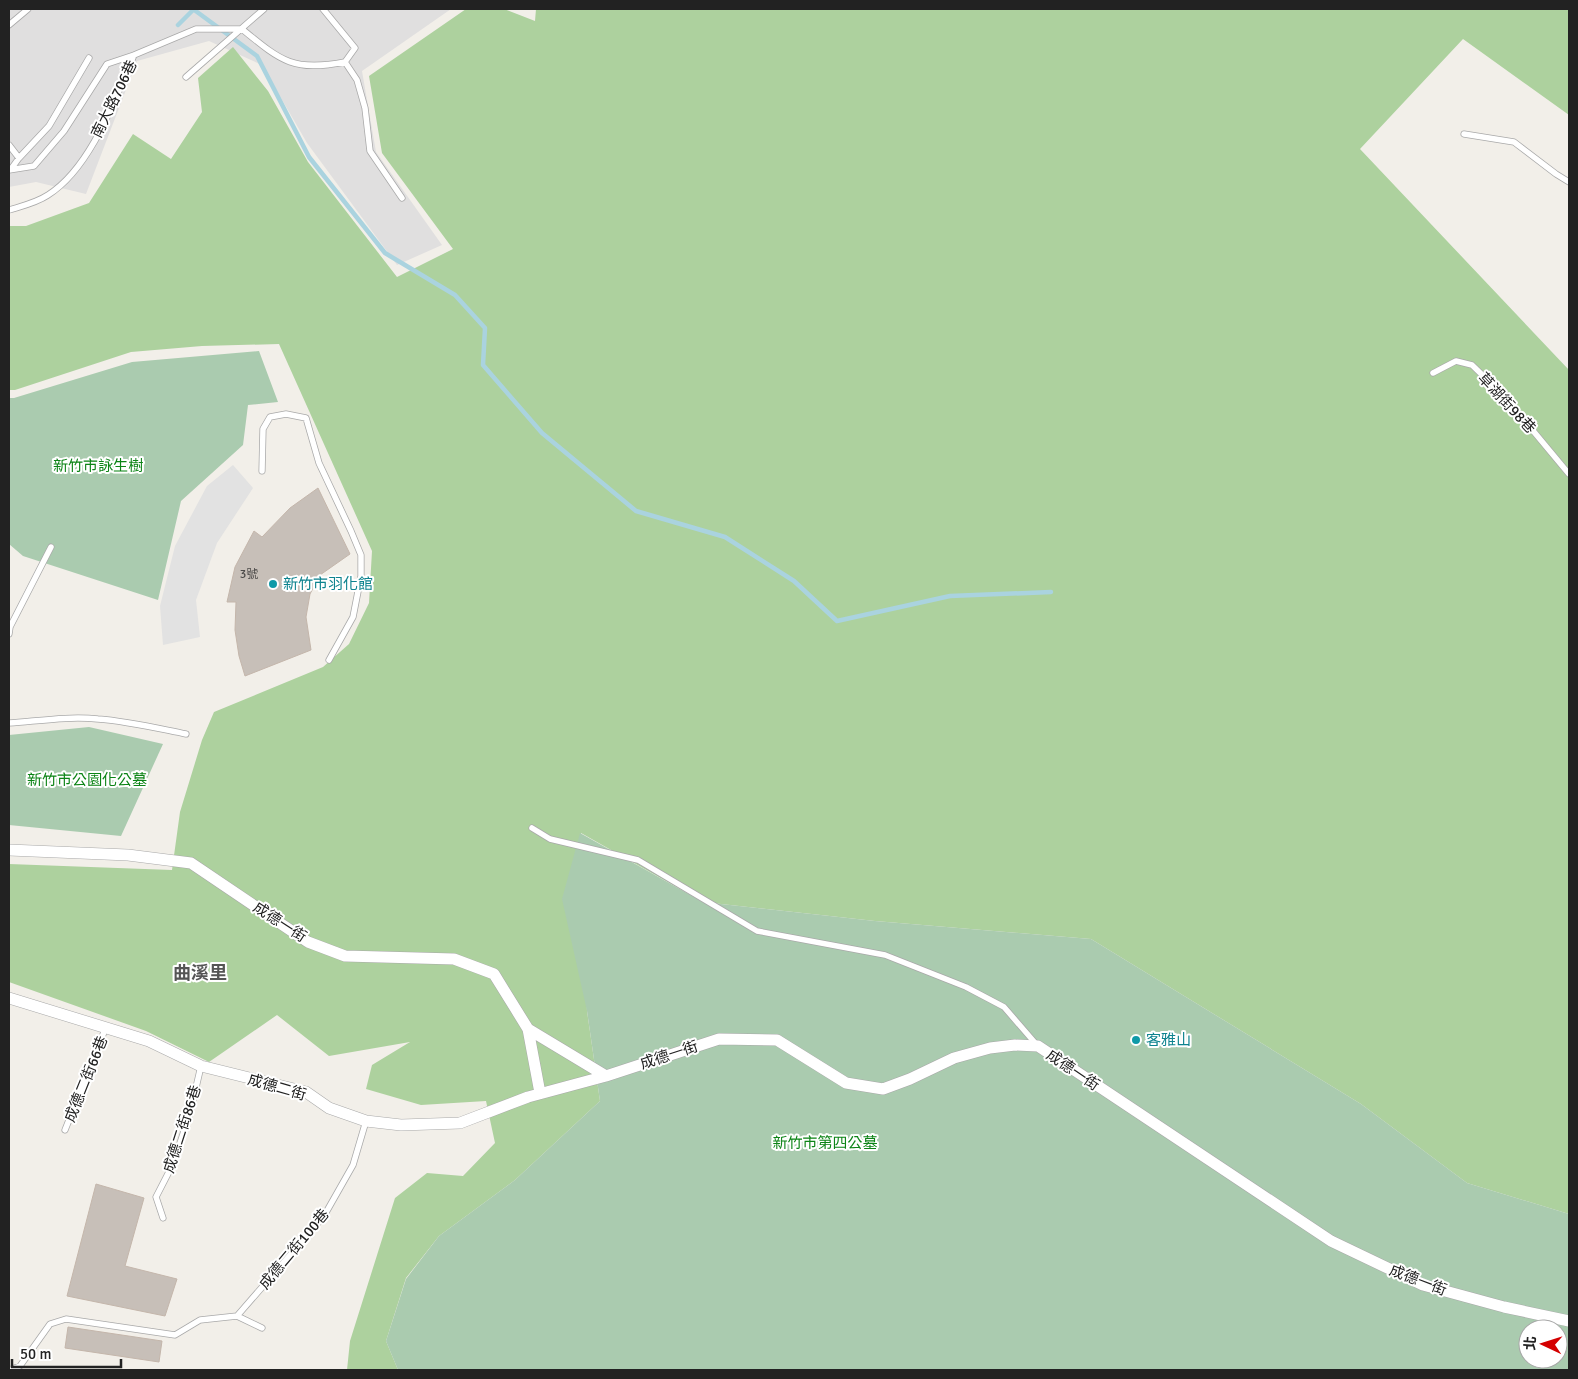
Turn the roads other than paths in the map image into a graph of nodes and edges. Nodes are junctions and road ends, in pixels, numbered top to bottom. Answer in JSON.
{"nodes":[{"id":1,"x":28,"y":9,"type":"edge"},
{"id":2,"x":264,"y":9,"type":"edge"},
{"id":3,"x":323,"y":9,"type":"edge"},
{"id":4,"x":9,"y":25,"type":"edge"},
{"id":5,"x":241,"y":30,"type":"junction"},
{"id":6,"x":134,"y":55,"type":"junction"},
{"id":7,"x":89,"y":58,"type":"dead end"},
{"id":8,"x":345,"y":62,"type":"junction"},
{"id":9,"x":186,"y":77,"type":"dead end"},
{"id":10,"x":1464,"y":134,"type":"dead end"},
{"id":11,"x":9,"y":145,"type":"edge"},
{"id":12,"x":19,"y":158,"type":"junction"},
{"id":13,"x":10,"y":170,"type":"edge"},
{"id":14,"x":1569,"y":182,"type":"edge"},
{"id":15,"x":402,"y":198,"type":"dead end"},
{"id":16,"x":9,"y":210,"type":"edge"},
{"id":17,"x":1433,"y":373,"type":"dead end"},
{"id":18,"x":262,"y":471,"type":"dead end"},
{"id":19,"x":1569,"y":474,"type":"edge"},
{"id":20,"x":51,"y":547,"type":"dead end"},
{"id":21,"x":9,"y":634,"type":"edge"},
{"id":22,"x":329,"y":660,"type":"dead end"},
{"id":23,"x":9,"y":723,"type":"edge"},
{"id":24,"x":186,"y":734,"type":"dead end"},
{"id":25,"x":532,"y":828,"type":"dead end"},
{"id":26,"x":9,"y":850,"type":"edge"},
{"id":27,"x":9,"y":998,"type":"edge"},
{"id":28,"x":106,"y":1027,"type":"junction"},
{"id":29,"x":528,"y":1029,"type":"junction"},
{"id":30,"x":1038,"y":1046,"type":"junction"},
{"id":31,"x":202,"y":1066,"type":"junction"},
{"id":32,"x":606,"y":1076,"type":"junction"},
{"id":33,"x":540,"y":1093,"type":"junction"},
{"id":34,"x":366,"y":1121,"type":"junction"},
{"id":35,"x":65,"y":1130,"type":"dead end"},
{"id":36,"x":163,"y":1218,"type":"dead end"},
{"id":37,"x":237,"y":1316,"type":"junction"},
{"id":38,"x":1569,"y":1321,"type":"edge"},
{"id":39,"x":262,"y":1328,"type":"dead end"},
{"id":40,"x":9,"y":1370,"type":"edge"}],
"edges":[{"from":1,"to":4,"type":"lane"},
{"from":2,"to":5,"type":"lane"},
{"from":3,"to":8,"type":"lane"},
{"from":5,"to":6,"type":"lane","name":"南大路706巷"},
{"from":5,"to":8,"type":"lane"},
{"from":5,"to":9,"type":"lane"},
{"from":6,"to":13,"type":"lane"},
{"from":6,"to":16,"type":"lane","name":"南大路706巷"},
{"from":7,"to":12,"type":"lane"},
{"from":8,"to":15,"type":"lane"},
{"from":10,"to":14,"type":"lane"},
{"from":11,"to":12,"type":"lane"},
{"from":12,"to":13,"type":"lane"},
{"from":17,"to":19,"type":"lane","name":"草湖街98巷"},
{"from":18,"to":22,"type":"lane"},
{"from":20,"to":21,"type":"lane"},
{"from":23,"to":24,"type":"lane"},
{"from":25,"to":30,"type":"lane"},
{"from":26,"to":29,"type":"street","name":"成德一街"},
{"from":27,"to":28,"type":"street","name":"成德二街"},
{"from":28,"to":31,"type":"street","name":"成德二街"},
{"from":28,"to":35,"type":"lane","name":"成德二街66巷"},
{"from":29,"to":32,"type":"street","name":"成德一街"},
{"from":29,"to":33,"type":"street","name":"成德一街"},
{"from":30,"to":32,"type":"street","name":"成德一街"},
{"from":30,"to":38,"type":"street","name":"成德一街"},
{"from":31,"to":34,"type":"street","name":"成德二街"},
{"from":31,"to":36,"type":"lane","name":"成德二街86巷"},
{"from":32,"to":33,"type":"street","name":"成德二街"},
{"from":33,"to":34,"type":"street","name":"成德二街"},
{"from":34,"to":37,"type":"lane","name":"成德二街100巷"},
{"from":37,"to":39,"type":"lane"},
{"from":37,"to":40,"type":"lane"}]}
